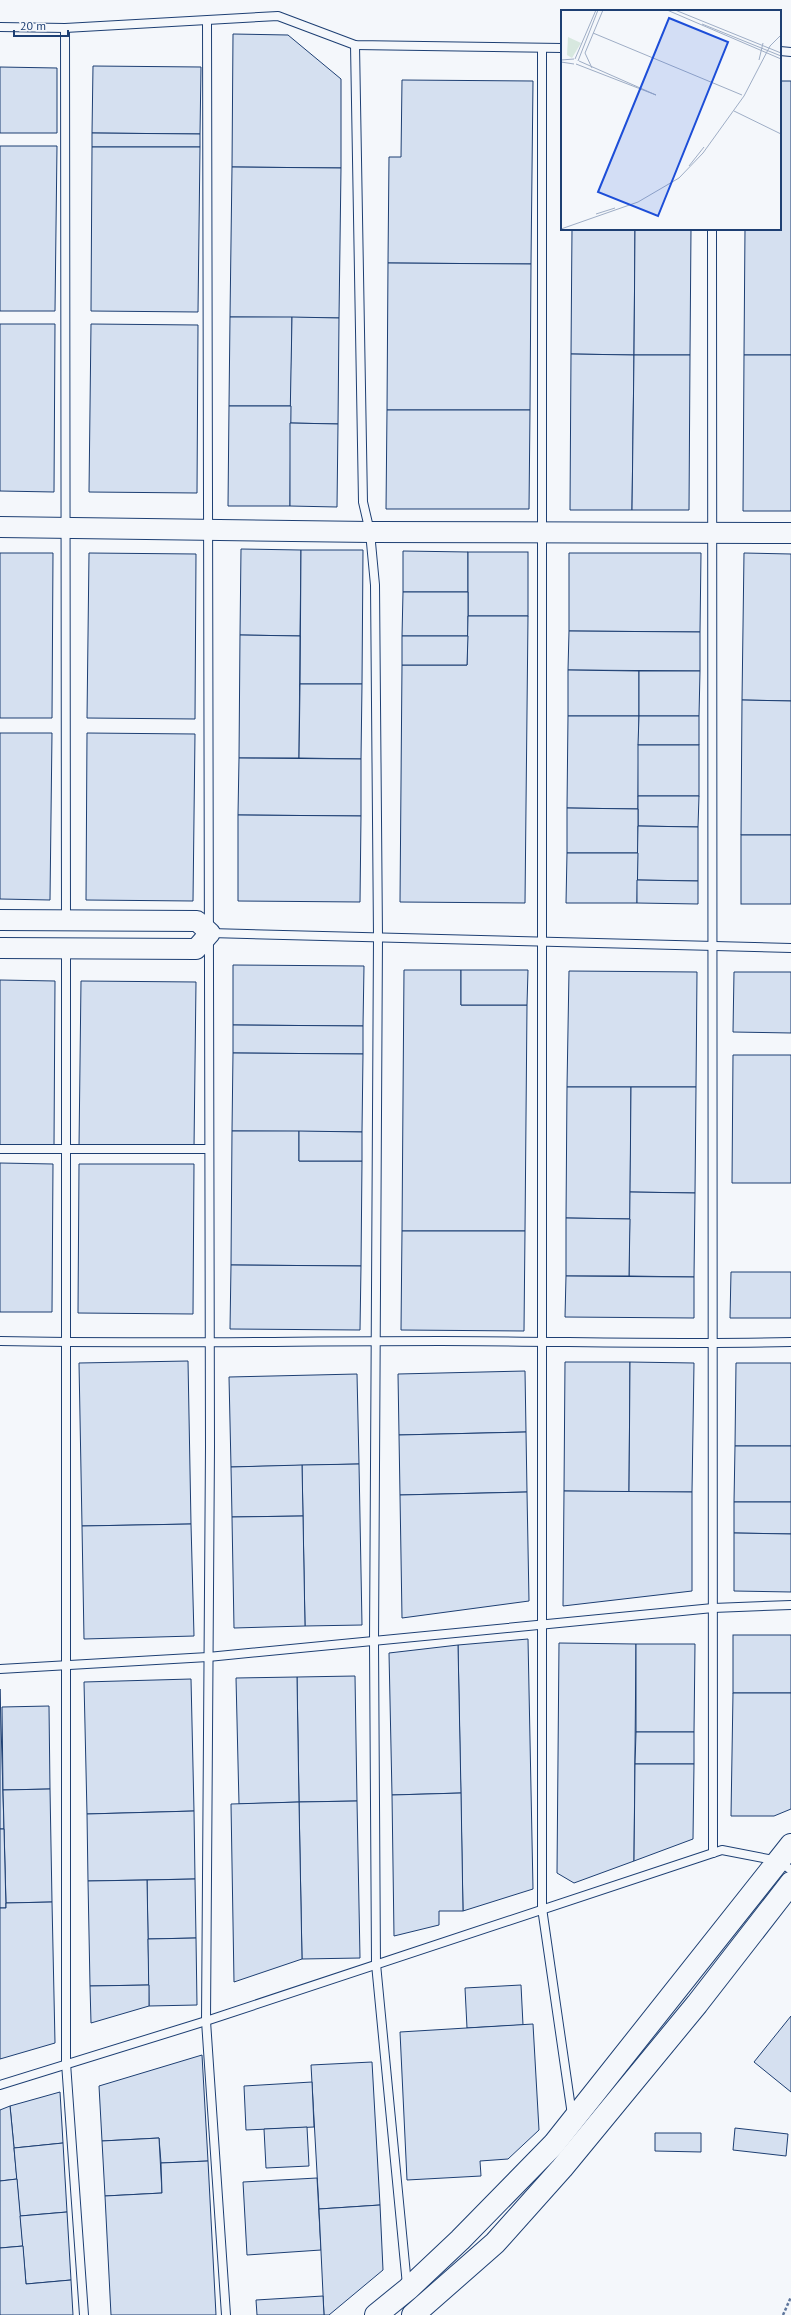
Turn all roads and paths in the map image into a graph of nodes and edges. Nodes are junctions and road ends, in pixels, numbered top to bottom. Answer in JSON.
{"nodes":[{"id":1,"x":207,"y":21,"type":"junction"},
{"id":2,"x":0,"y":27,"type":"edge"},
{"id":3,"x":65,"y":28,"type":"junction"},
{"id":4,"x":355,"y":45,"type":"junction"},
{"id":5,"x":542,"y":48,"type":"junction"},
{"id":6,"x":561,"y":48,"type":"edge"},
{"id":7,"x":712,"y":230,"type":"edge"},
{"id":8,"x":0,"y":527,"type":"edge"},
{"id":9,"x":65,"y":527,"type":"junction"},
{"id":10,"x":208,"y":528,"type":"junction"},
{"id":11,"x":543,"y":531,"type":"junction"},
{"id":12,"x":370,"y":532,"type":"junction"},
{"id":13,"x":712,"y":532,"type":"junction"},
{"id":14,"x":791,"y":533,"type":"edge"},
{"id":15,"x":0,"y":920,"type":"edge"},
{"id":16,"x":66,"y":920,"type":"junction"},
{"id":17,"x":210,"y":932,"type":"junction"},
{"id":18,"x":378,"y":937,"type":"junction"},
{"id":19,"x":543,"y":942,"type":"junction"},
{"id":20,"x":713,"y":946,"type":"junction"},
{"id":21,"x":0,"y":948,"type":"edge"},
{"id":22,"x":66,"y":948,"type":"junction"},
{"id":23,"x":791,"y":948,"type":"edge"},
{"id":24,"x":208,"y":1148,"type":"junction"},
{"id":25,"x":0,"y":1149,"type":"edge"},
{"id":26,"x":66,"y":1149,"type":"junction"},
{"id":27,"x":0,"y":1341,"type":"edge"},
{"id":28,"x":375,"y":1341,"type":"junction"},
{"id":29,"x":543,"y":1341,"type":"junction"},
{"id":30,"x":66,"y":1342,"type":"junction"},
{"id":31,"x":791,"y":1342,"type":"edge"},
{"id":32,"x":208,"y":1344,"type":"junction"},
{"id":33,"x":713,"y":1344,"type":"junction"},
{"id":34,"x":791,"y":1605,"type":"edge"},
{"id":35,"x":713,"y":1608,"type":"junction"},
{"id":36,"x":544,"y":1624,"type":"junction"},
{"id":37,"x":374,"y":1642,"type":"junction"},
{"id":38,"x":208,"y":1657,"type":"junction"},
{"id":39,"x":66,"y":1666,"type":"junction"},
{"id":40,"x":0,"y":1669,"type":"edge"},
{"id":41,"x":712,"y":1853,"type":"junction"},
{"id":42,"x":787,"y":1859,"type":"edge"},
{"id":43,"x":791,"y":1883,"type":"edge"},
{"id":44,"x":542,"y":1908,"type":"junction"},
{"id":45,"x":376,"y":1964,"type":"junction"},
{"id":46,"x":206,"y":2021,"type":"junction"},
{"id":47,"x":66,"y":2063,"type":"junction"},
{"id":48,"x":0,"y":2085,"type":"edge"},
{"id":49,"x":572,"y":2119,"type":"junction"},
{"id":50,"x":408,"y":2289,"type":"junction"},
{"id":51,"x":791,"y":2297,"type":"edge"},
{"id":52,"x":84,"y":2315,"type":"edge"},
{"id":53,"x":226,"y":2315,"type":"edge"},
{"id":54,"x":376,"y":2315,"type":"edge"},
{"id":55,"x":413,"y":2315,"type":"edge"},
{"id":56,"x":783,"y":2315,"type":"edge"}],
"edges":[{"from":1,"to":3,"type":"lane"},
{"from":1,"to":4,"type":"lane"},
{"from":1,"to":10,"type":"lane"},
{"from":2,"to":3,"type":"lane"},
{"from":3,"to":9,"type":"lane"},
{"from":4,"to":5,"type":"lane"},
{"from":4,"to":12,"type":"lane"},
{"from":5,"to":6,"type":"lane"},
{"from":5,"to":11,"type":"lane"},
{"from":7,"to":13,"type":"lane"},
{"from":8,"to":9,"type":"street"},
{"from":9,"to":10,"type":"street"},
{"from":9,"to":16,"type":"lane"},
{"from":10,"to":12,"type":"street"},
{"from":10,"to":17,"type":"lane"},
{"from":11,"to":12,"type":"street"},
{"from":11,"to":13,"type":"street"},
{"from":11,"to":19,"type":"lane"},
{"from":12,"to":18,"type":"lane"},
{"from":13,"to":14,"type":"street"},
{"from":13,"to":20,"type":"lane"},
{"from":15,"to":16,"type":"street"},
{"from":16,"to":17,"type":"street"},
{"from":17,"to":18,"type":"lane"},
{"from":17,"to":22,"type":"street"},
{"from":17,"to":24,"type":"lane"},
{"from":18,"to":19,"type":"lane"},
{"from":18,"to":28,"type":"lane"},
{"from":19,"to":20,"type":"lane"},
{"from":19,"to":29,"type":"lane"},
{"from":20,"to":23,"type":"lane"},
{"from":20,"to":33,"type":"lane"},
{"from":21,"to":22,"type":"street"},
{"from":22,"to":26,"type":"lane"},
{"from":24,"to":26,"type":"lane"},
{"from":24,"to":32,"type":"lane"},
{"from":25,"to":26,"type":"lane"},
{"from":26,"to":30,"type":"lane"},
{"from":27,"to":30,"type":"lane"},
{"from":28,"to":29,"type":"lane"},
{"from":28,"to":32,"type":"lane"},
{"from":28,"to":37,"type":"lane"},
{"from":29,"to":33,"type":"lane"},
{"from":29,"to":36,"type":"lane"},
{"from":30,"to":32,"type":"lane"},
{"from":30,"to":39,"type":"lane"},
{"from":31,"to":33,"type":"lane"},
{"from":32,"to":38,"type":"lane"},
{"from":33,"to":35,"type":"lane"},
{"from":34,"to":35,"type":"lane"},
{"from":35,"to":36,"type":"lane"},
{"from":35,"to":41,"type":"lane"},
{"from":36,"to":37,"type":"lane"},
{"from":36,"to":44,"type":"lane"},
{"from":37,"to":38,"type":"lane"},
{"from":37,"to":45,"type":"lane"},
{"from":38,"to":39,"type":"lane"},
{"from":38,"to":46,"type":"lane"},
{"from":39,"to":40,"type":"lane"},
{"from":39,"to":47,"type":"lane"},
{"from":41,"to":42,"type":"lane"},
{"from":41,"to":44,"type":"lane"},
{"from":42,"to":49,"type":"main road"},
{"from":43,"to":55,"type":"main road"},
{"from":44,"to":45,"type":"lane"},
{"from":44,"to":49,"type":"lane"},
{"from":45,"to":46,"type":"lane"},
{"from":45,"to":50,"type":"lane"},
{"from":46,"to":47,"type":"lane"},
{"from":46,"to":53,"type":"lane"},
{"from":47,"to":48,"type":"lane"},
{"from":47,"to":52,"type":"lane"},
{"from":49,"to":50,"type":"main road"},
{"from":50,"to":54,"type":"main road"},
{"from":51,"to":56,"type":"path"}]}
